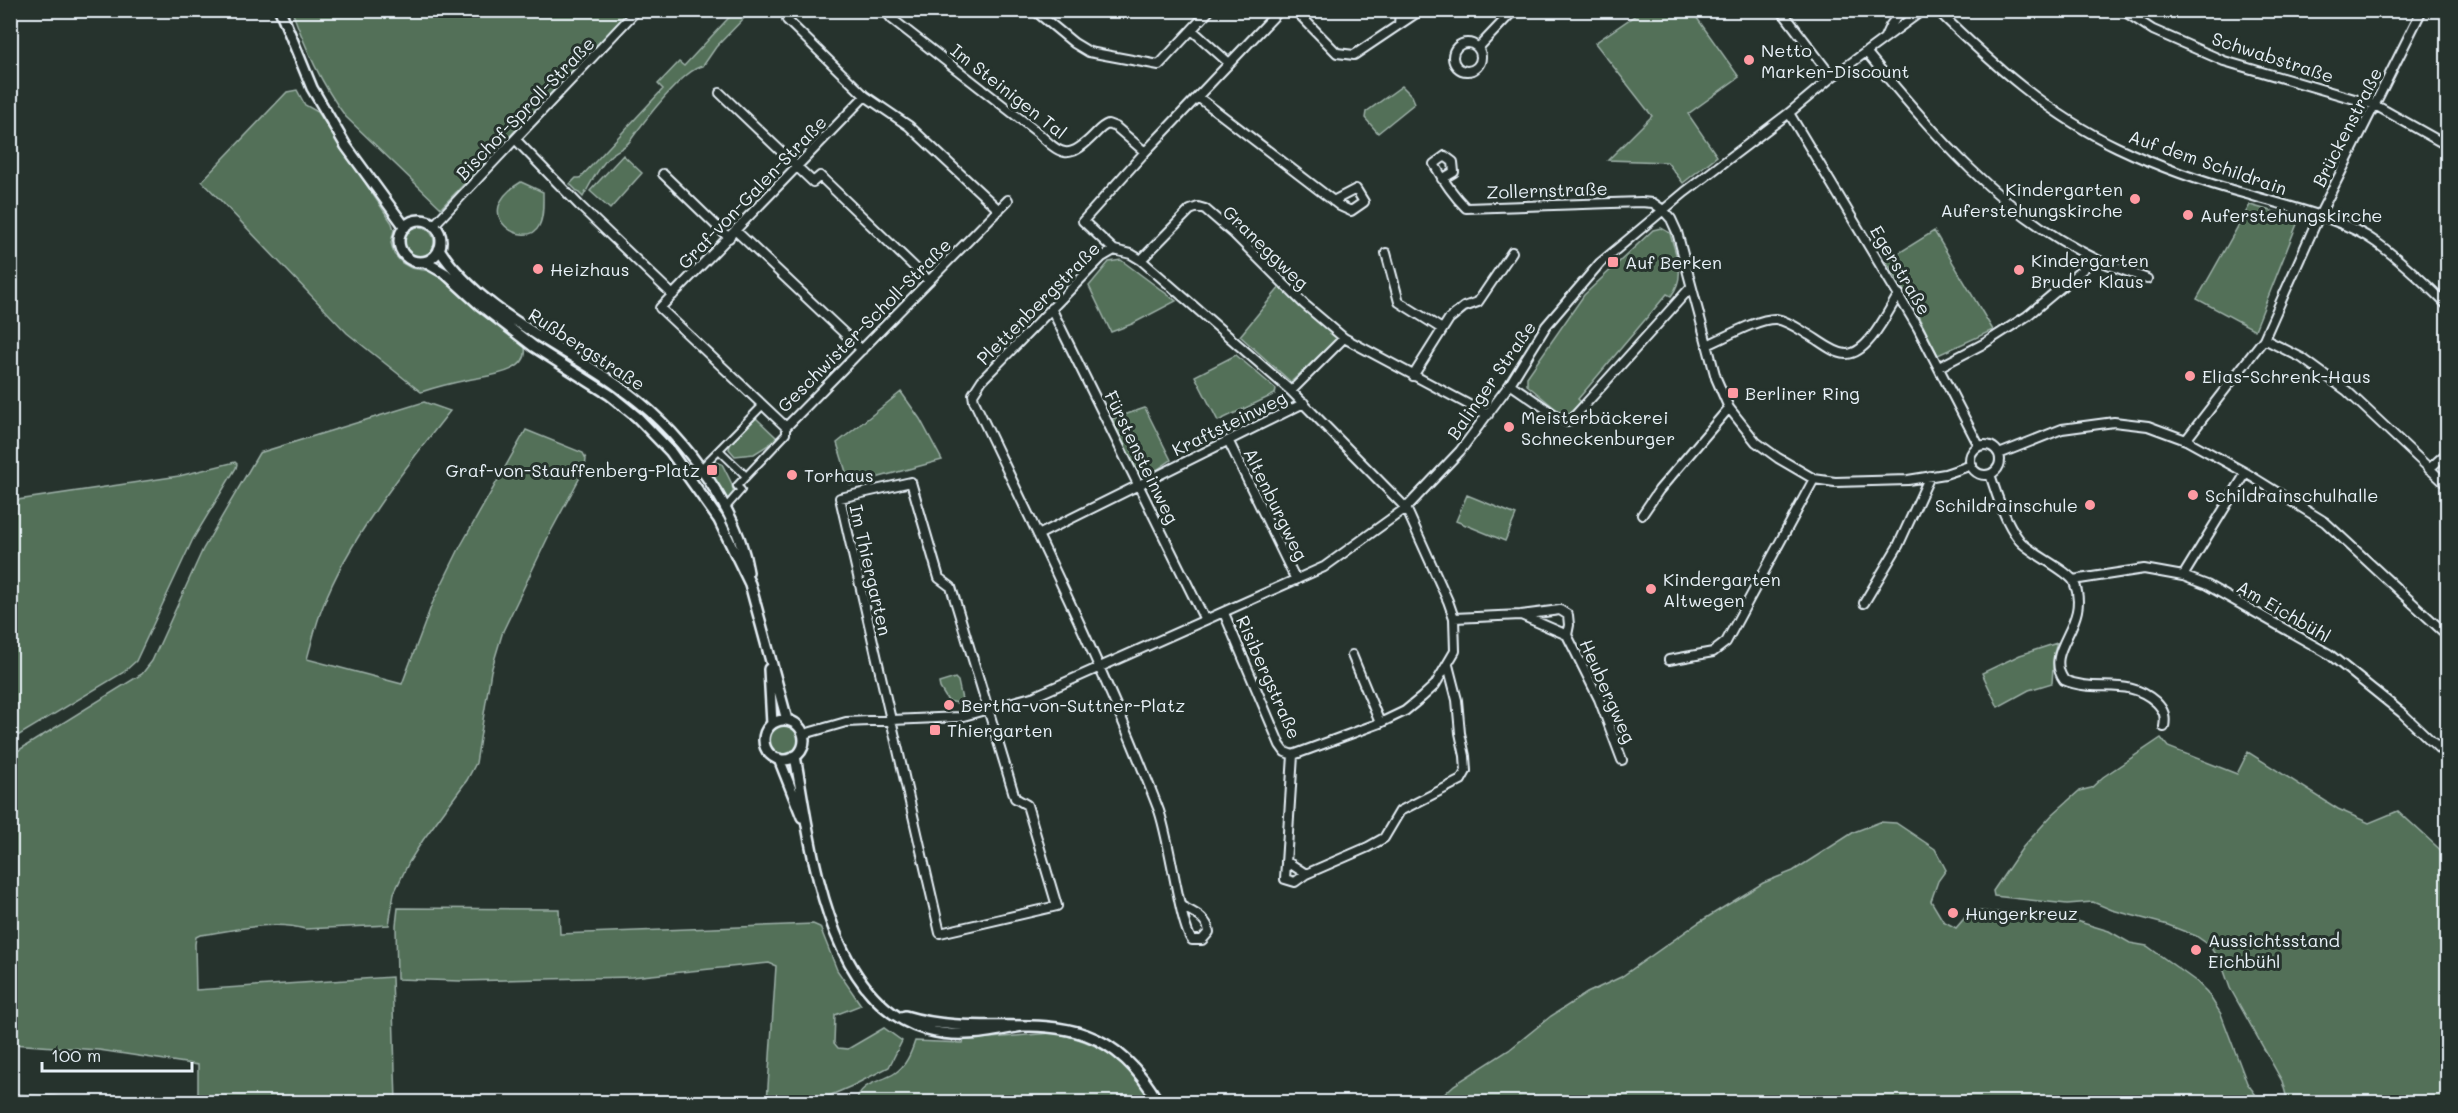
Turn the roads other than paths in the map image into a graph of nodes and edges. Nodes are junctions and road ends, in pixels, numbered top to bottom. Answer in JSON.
{"nodes":[{"id":1,"x":280,"y":10,"type":"edge"},
{"id":2,"x":637,"y":10,"type":"edge"},
{"id":3,"x":885,"y":10,"type":"edge"},
{"id":4,"x":1034,"y":10,"type":"edge"},
{"id":5,"x":1210,"y":10,"type":"edge"},
{"id":6,"x":1280,"y":10,"type":"edge"},
{"id":7,"x":1295,"y":10,"type":"edge"},
{"id":8,"x":1400,"y":10,"type":"edge"},
{"id":9,"x":1416,"y":10,"type":"edge"},
{"id":10,"x":1514,"y":10,"type":"edge"},
{"id":11,"x":1781,"y":10,"type":"edge"},
{"id":12,"x":1902,"y":10,"type":"edge"},
{"id":13,"x":1923,"y":10,"type":"edge"},
{"id":14,"x":1938,"y":10,"type":"edge"},
{"id":15,"x":2122,"y":10,"type":"edge"},
{"id":16,"x":2422,"y":10,"type":"edge"},
{"id":17,"x":788,"y":20,"type":"dead end"},
{"id":18,"x":1399,"y":24,"type":"junction"},
{"id":19,"x":1192,"y":30,"type":"junction"},
{"id":20,"x":1884,"y":39,"type":"junction"},
{"id":21,"x":1478,"y":48,"type":"dead end"},
{"id":22,"x":1867,"y":52,"type":"junction"},
{"id":23,"x":1229,"y":63,"type":"junction"},
{"id":24,"x":1832,"y":77,"type":"junction"},
{"id":25,"x":720,"y":93,"type":"dead end"},
{"id":26,"x":865,"y":96,"type":"junction"},
{"id":27,"x":1198,"y":97,"type":"junction"},
{"id":28,"x":2375,"y":105,"type":"junction"},
{"id":29,"x":1789,"y":113,"type":"junction"},
{"id":30,"x":516,"y":140,"type":"junction"},
{"id":31,"x":2448,"y":146,"type":"edge"},
{"id":32,"x":1144,"y":152,"type":"junction"},
{"id":33,"x":797,"y":167,"type":"junction"},
{"id":34,"x":663,"y":174,"type":"dead end"},
{"id":35,"x":1442,"y":179,"type":"dead end"},
{"id":36,"x":1008,"y":200,"type":"dead end"},
{"id":37,"x":1333,"y":201,"type":"dead end"},
{"id":38,"x":999,"y":210,"type":"junction"},
{"id":39,"x":1663,"y":210,"type":"junction"},
{"id":40,"x":2319,"y":216,"type":"junction"},
{"id":41,"x":433,"y":226,"type":"junction"},
{"id":42,"x":405,"y":227,"type":"junction"},
{"id":43,"x":736,"y":231,"type":"junction"},
{"id":44,"x":729,"y":238,"type":"junction"},
{"id":45,"x":439,"y":249,"type":"junction"},
{"id":46,"x":1114,"y":250,"type":"junction"},
{"id":47,"x":1512,"y":252,"type":"dead end"},
{"id":48,"x":1386,"y":253,"type":"dead end"},
{"id":49,"x":2095,"y":259,"type":"junction"},
{"id":50,"x":1141,"y":260,"type":"junction"},
{"id":51,"x":425,"y":262,"type":"junction"},
{"id":52,"x":2146,"y":279,"type":"dead end"},
{"id":53,"x":929,"y":281,"type":"junction"},
{"id":54,"x":1691,"y":287,"type":"junction"},
{"id":55,"x":1899,"y":294,"type":"junction"},
{"id":56,"x":673,"y":295,"type":"junction"},
{"id":57,"x":2448,"y":306,"type":"edge"},
{"id":58,"x":660,"y":308,"type":"joint"},
{"id":59,"x":1051,"y":308,"type":"junction"},
{"id":60,"x":1442,"y":329,"type":"junction"},
{"id":61,"x":1344,"y":338,"type":"junction"},
{"id":62,"x":2264,"y":339,"type":"junction"},
{"id":63,"x":1707,"y":345,"type":"junction"},
{"id":64,"x":862,"y":350,"type":"junction"},
{"id":65,"x":1939,"y":367,"type":"junction"},
{"id":66,"x":1413,"y":376,"type":"junction"},
{"id":67,"x":1510,"y":384,"type":"junction"},
{"id":68,"x":1291,"y":391,"type":"junction"},
{"id":69,"x":1304,"y":403,"type":"junction"},
{"id":70,"x":763,"y":405,"type":"junction"},
{"id":71,"x":1729,"y":408,"type":"junction"},
{"id":72,"x":1488,"y":415,"type":"junction"},
{"id":73,"x":786,"y":427,"type":"junction"},
{"id":74,"x":2186,"y":440,"type":"junction"},
{"id":75,"x":1229,"y":442,"type":"junction"},
{"id":76,"x":1978,"y":446,"type":"junction"},
{"id":77,"x":719,"y":450,"type":"junction"},
{"id":78,"x":2448,"y":452,"type":"edge"},
{"id":79,"x":1999,"y":454,"type":"junction"},
{"id":80,"x":1972,"y":465,"type":"junction"},
{"id":81,"x":704,"y":466,"type":"dead end"},
{"id":82,"x":2429,"y":470,"type":"junction"},
{"id":83,"x":2246,"y":473,"type":"junction"},
{"id":84,"x":1990,"y":474,"type":"junction"},
{"id":85,"x":746,"y":476,"type":"junction"},
{"id":86,"x":1930,"y":476,"type":"junction"},
{"id":87,"x":1814,"y":479,"type":"junction"},
{"id":88,"x":1138,"y":484,"type":"junction"},
{"id":89,"x":2448,"y":486,"type":"edge"},
{"id":90,"x":728,"y":505,"type":"dead end"},
{"id":91,"x":1406,"y":508,"type":"junction"},
{"id":92,"x":1642,"y":515,"type":"dead end"},
{"id":93,"x":1038,"y":535,"type":"junction"},
{"id":94,"x":2183,"y":576,"type":"junction"},
{"id":95,"x":1296,"y":580,"type":"junction"},
{"id":96,"x":2073,"y":580,"type":"junction"},
{"id":97,"x":750,"y":584,"type":"junction"},
{"id":98,"x":1864,"y":603,"type":"dead end"},
{"id":99,"x":1224,"y":613,"type":"junction"},
{"id":100,"x":1521,"y":615,"type":"junction"},
{"id":101,"x":1454,"y":618,"type":"junction"},
{"id":102,"x":1205,"y":620,"type":"junction"},
{"id":103,"x":1567,"y":635,"type":"junction"},
{"id":104,"x":2448,"y":636,"type":"edge"},
{"id":105,"x":768,"y":650,"type":"junction"},
{"id":106,"x":1352,"y":655,"type":"dead end"},
{"id":107,"x":1669,"y":660,"type":"dead end"},
{"id":108,"x":1448,"y":665,"type":"junction"},
{"id":109,"x":1098,"y":669,"type":"junction"},
{"id":110,"x":989,"y":711,"type":"junction"},
{"id":111,"x":787,"y":720,"type":"junction"},
{"id":112,"x":891,"y":720,"type":"junction"},
{"id":113,"x":1380,"y":723,"type":"junction"},
{"id":114,"x":772,"y":724,"type":"junction"},
{"id":115,"x":2164,"y":727,"type":"dead end"},
{"id":116,"x":804,"y":734,"type":"junction"},
{"id":117,"x":1293,"y":755,"type":"junction"},
{"id":118,"x":795,"y":756,"type":"junction"},
{"id":119,"x":2448,"y":757,"type":"edge"},
{"id":120,"x":780,"y":759,"type":"junction"},
{"id":121,"x":1622,"y":760,"type":"dead end"},
{"id":122,"x":810,"y":839,"type":"junction"},
{"id":123,"x":1286,"y":861,"type":"junction"},
{"id":124,"x":1306,"y":874,"type":"junction"},
{"id":125,"x":1181,"y":906,"type":"junction"},
{"id":126,"x":1158,"y":1102,"type":"edge"}],
"edges":[{"from":1,"to":42,"type":"street"},
{"from":2,"to":30,"type":"street","name":"Bischof-Sproll-Straße"},
{"from":3,"to":32,"type":"street","name":"Im Steinigen Tal"},
{"from":4,"to":19,"type":"street"},
{"from":5,"to":19,"type":"street"},
{"from":6,"to":23,"type":"street"},
{"from":7,"to":18,"type":"street"},
{"from":8,"to":18,"type":"street"},
{"from":9,"to":18,"type":"street"},
{"from":10,"to":21,"type":"street"},
{"from":11,"to":24,"type":"street"},
{"from":12,"to":20,"type":"street","name":"Balinger Straße"},
{"from":13,"to":20,"type":"street","name":"Balinger Straße"},
{"from":14,"to":40,"type":"street","name":"Auf dem Schildrain"},
{"from":15,"to":28,"type":"street","name":"Schwabstraße"},
{"from":16,"to":28,"type":"street","name":"Brückenstraße"},
{"from":17,"to":26,"type":"street"},
{"from":19,"to":23,"type":"street"},
{"from":20,"to":22,"type":"street","name":"Balinger Straße"},
{"from":22,"to":24,"type":"street","name":"Balinger Straße"},
{"from":22,"to":49,"type":"street"},
{"from":23,"to":27,"type":"street"},
{"from":24,"to":29,"type":"street","name":"Balinger Straße"},
{"from":25,"to":33,"type":"street"},
{"from":26,"to":33,"type":"street","name":"Graf-von-Galen-Straße"},
{"from":26,"to":38,"type":"street"},
{"from":27,"to":32,"type":"street"},
{"from":27,"to":37,"type":"street"},
{"from":28,"to":31,"type":"street","name":"Schwabstraße"},
{"from":28,"to":40,"type":"street","name":"Brückenstraße"},
{"from":29,"to":39,"type":"street","name":"Balinger Straße"},
{"from":29,"to":55,"type":"street","name":"Egerstraße"},
{"from":30,"to":41,"type":"street","name":"Bischof-Sproll-Straße"},
{"from":30,"to":56,"type":"street"},
{"from":32,"to":46,"type":"street"},
{"from":33,"to":43,"type":"street","name":"Graf-von-Galen-Straße"},
{"from":33,"to":53,"type":"street"},
{"from":34,"to":44,"type":"street"},
{"from":35,"to":39,"type":"street","name":"Zollernstraße"},
{"from":36,"to":38,"type":"street","name":"Geschwister-Scholl-Straße"},
{"from":38,"to":53,"type":"street","name":"Geschwister-Scholl-Straße"},
{"from":39,"to":54,"type":"street"},
{"from":39,"to":67,"type":"street","name":"Balinger Straße"},
{"from":40,"to":57,"type":"street","name":"Auf dem Schildrain"},
{"from":40,"to":62,"type":"street","name":"Brückenstraße"},
{"from":41,"to":42,"type":"street"},
{"from":41,"to":45,"type":"street"},
{"from":42,"to":51,"type":"street"},
{"from":43,"to":44,"type":"street","name":"Graf-von-Galen-Straße"},
{"from":43,"to":64,"type":"street"},
{"from":44,"to":56,"type":"street","name":"Graf-von-Galen-Straße"},
{"from":45,"to":51,"type":"street"},
{"from":45,"to":97,"type":"street","name":"Rußbergstraße"},
{"from":46,"to":50,"type":"street","name":"Plettenbergstraße"},
{"from":46,"to":59,"type":"street","name":"Plettenbergstraße"},
{"from":47,"to":60,"type":"street"},
{"from":48,"to":60,"type":"street"},
{"from":49,"to":52,"type":"street"},
{"from":49,"to":65,"type":"street"},
{"from":50,"to":61,"type":"street","name":"Graneggweg"},
{"from":50,"to":68,"type":"street","name":"Plettenbergstraße"},
{"from":51,"to":97,"type":"street","name":"Rußbergstraße"},
{"from":53,"to":64,"type":"street","name":"Geschwister-Scholl-Straße"},
{"from":54,"to":63,"type":"street"},
{"from":54,"to":67,"type":"street"},
{"from":55,"to":63,"type":"street"},
{"from":55,"to":65,"type":"street","name":"Egerstraße"},
{"from":56,"to":58,"type":"street","name":"Graf-von-Galen-Straße"},
{"from":58,"to":70,"type":"street","name":"Geschwister-Scholl-Straße"},
{"from":59,"to":88,"type":"street","name":"Fürstensteinweg"},
{"from":59,"to":93,"type":"street","name":"Plettenbergstraße"},
{"from":60,"to":66,"type":"street"},
{"from":61,"to":66,"type":"street","name":"Graneggweg"},
{"from":61,"to":68,"type":"street"},
{"from":62,"to":74,"type":"street","name":"Brückenstraße"},
{"from":62,"to":82,"type":"street"},
{"from":63,"to":71,"type":"street"},
{"from":64,"to":73,"type":"street","name":"Geschwister-Scholl-Straße"},
{"from":65,"to":76,"type":"street","name":"Egerstraße"},
{"from":66,"to":72,"type":"street","name":"Graneggweg"},
{"from":67,"to":72,"type":"street","name":"Balinger Straße"},
{"from":68,"to":69,"type":"street","name":"Plettenbergstraße"},
{"from":69,"to":75,"type":"street","name":"Kraftsteinweg"},
{"from":69,"to":91,"type":"street","name":"Plettenbergstraße"},
{"from":70,"to":73,"type":"street","name":"Geschwister-Scholl-Straße"},
{"from":70,"to":77,"type":"street"},
{"from":71,"to":87,"type":"street"},
{"from":71,"to":92,"type":"street"},
{"from":72,"to":91,"type":"street","name":"Balinger Straße"},
{"from":73,"to":85,"type":"street"},
{"from":74,"to":79,"type":"street"},
{"from":74,"to":83,"type":"street"},
{"from":75,"to":88,"type":"street","name":"Kraftsteinweg"},
{"from":75,"to":95,"type":"street","name":"Altenburgweg"},
{"from":76,"to":79,"type":"street"},
{"from":76,"to":80,"type":"street"},
{"from":77,"to":81,"type":"street"},
{"from":77,"to":85,"type":"street"},
{"from":78,"to":82,"type":"street"},
{"from":79,"to":84,"type":"street"},
{"from":80,"to":84,"type":"street"},
{"from":80,"to":86,"type":"street"},
{"from":82,"to":89,"type":"street"},
{"from":83,"to":94,"type":"street"},
{"from":83,"to":104,"type":"street"},
{"from":84,"to":96,"type":"street"},
{"from":85,"to":90,"type":"street"},
{"from":86,"to":87,"type":"street"},
{"from":86,"to":98,"type":"street"},
{"from":87,"to":107,"type":"street"},
{"from":88,"to":93,"type":"street","name":"Kraftsteinweg"},
{"from":88,"to":102,"type":"street","name":"Fürstensteinweg"},
{"from":91,"to":95,"type":"street","name":"Balinger Straße"},
{"from":91,"to":101,"type":"street","name":"Risibergstraße"},
{"from":93,"to":109,"type":"street","name":"Plettenbergstraße"},
{"from":94,"to":96,"type":"street","name":"Am Eichbühl"},
{"from":94,"to":119,"type":"street","name":"Am Eichbühl"},
{"from":95,"to":99,"type":"street","name":"Balinger Straße"},
{"from":96,"to":115,"type":"street"},
{"from":97,"to":105,"type":"street","name":"Rußbergstraße"},
{"from":99,"to":102,"type":"street","name":"Balinger Straße"},
{"from":99,"to":117,"type":"street","name":"Risibergstraße"},
{"from":100,"to":101,"type":"street","name":"Heubergweg"},
{"from":100,"to":103,"type":"street","name":"Heubergweg"},
{"from":100,"to":103,"type":"street","name":"Heubergweg"},
{"from":101,"to":108,"type":"street","name":"Risibergstraße"},
{"from":102,"to":109,"type":"street","name":"Balinger Straße"},
{"from":103,"to":121,"type":"street","name":"Heubergweg"},
{"from":105,"to":111,"type":"street","name":"Rußbergstraße"},
{"from":105,"to":114,"type":"street","name":"Rußbergstraße"},
{"from":106,"to":113,"type":"street"},
{"from":108,"to":113,"type":"street","name":"Risibergstraße"},
{"from":108,"to":124,"type":"street"},
{"from":109,"to":110,"type":"street","name":"Balinger Straße"},
{"from":109,"to":125,"type":"street","name":"Plettenbergstraße"},
{"from":110,"to":112,"type":"street","name":"Balinger Straße"},
{"from":110,"to":112,"type":"street","name":"Im Thiergarten"},
{"from":110,"to":112,"type":"street","name":"Im Thiergarten"},
{"from":111,"to":114,"type":"street"},
{"from":111,"to":116,"type":"street"},
{"from":112,"to":116,"type":"street","name":"Balinger Straße"},
{"from":113,"to":117,"type":"street","name":"Risibergstraße"},
{"from":114,"to":120,"type":"street","name":"Rußbergstraße"},
{"from":116,"to":118,"type":"street"},
{"from":117,"to":123,"type":"street"},
{"from":118,"to":120,"type":"street"},
{"from":118,"to":122,"type":"street","name":"Rußbergstraße"},
{"from":120,"to":122,"type":"street","name":"Rußbergstraße"},
{"from":122,"to":126,"type":"street","name":"Rußbergstraße"},
{"from":123,"to":124,"type":"street"},
{"from":123,"to":124,"type":"street"},
{"from":125,"to":125,"type":"street","name":"Plettenbergstraße"}]}
